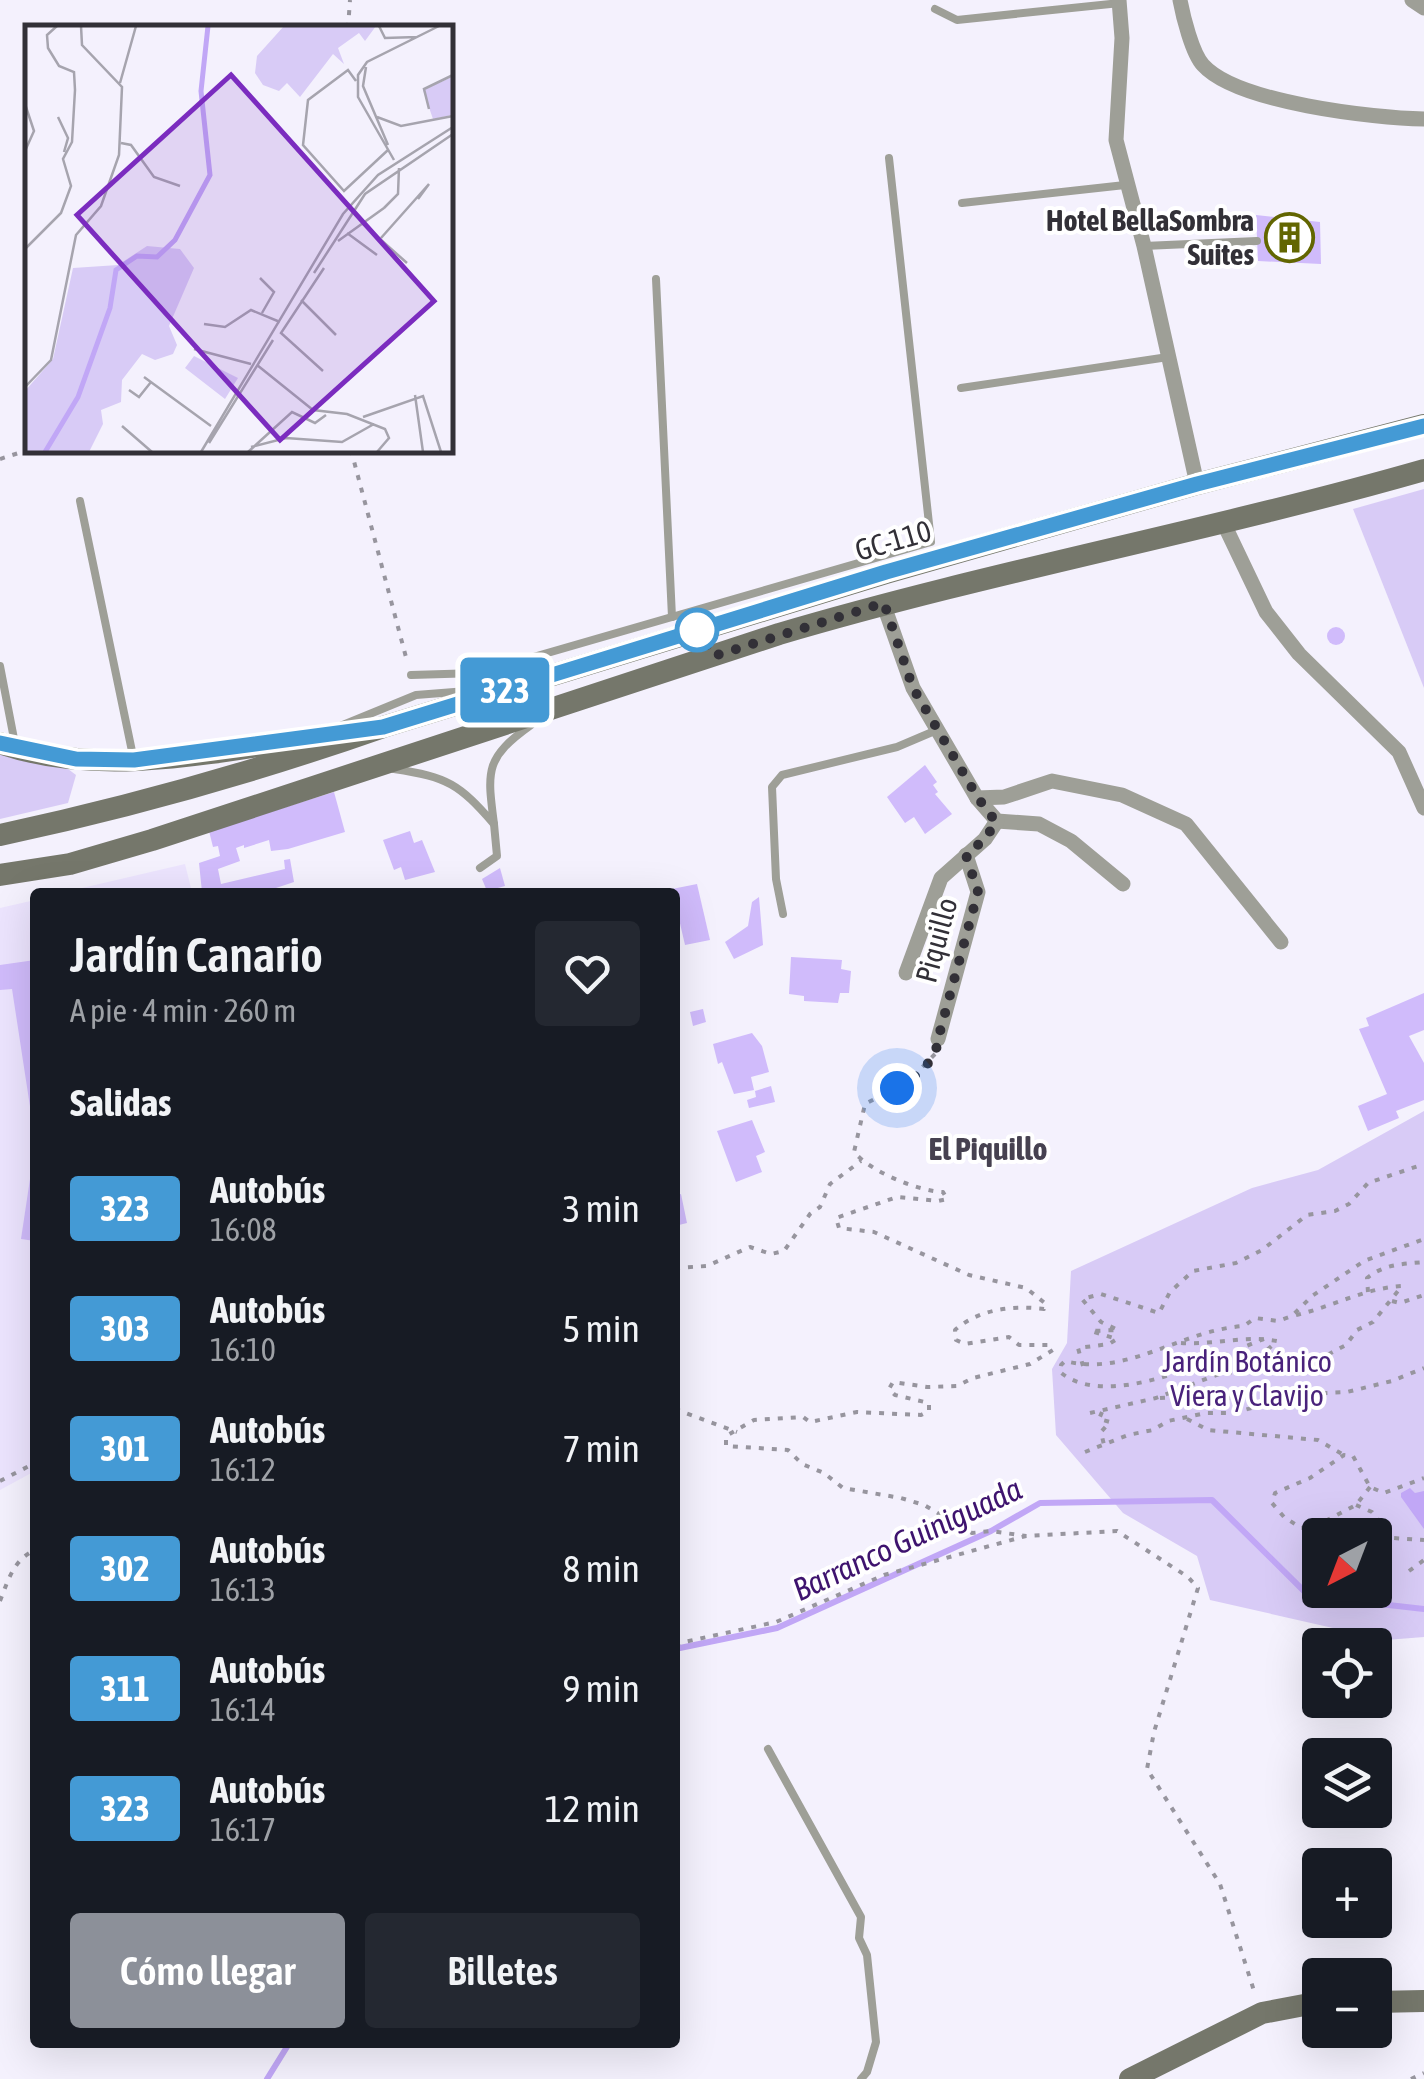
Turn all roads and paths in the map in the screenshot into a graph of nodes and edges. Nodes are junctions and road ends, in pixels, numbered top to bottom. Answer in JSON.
{"nodes":[{"id":1,"x":350,"y":0,"type":"edge"},
{"id":2,"x":1180,"y":0,"type":"edge"},
{"id":3,"x":1412,"y":0,"type":"edge"},
{"id":4,"x":1119,"y":2,"type":"edge"},
{"id":5,"x":1424,"y":8,"type":"edge"},
{"id":6,"x":935,"y":9,"type":"dead end"},
{"id":7,"x":348,"y":25,"type":"edge"},
{"id":8,"x":1424,"y":119,"type":"edge"},
{"id":9,"x":889,"y":158,"type":"dead end"},
{"id":10,"x":1125,"y":185,"type":"junction"},
{"id":11,"x":962,"y":203,"type":"dead end"},
{"id":12,"x":1256,"y":241,"type":"dead end"},
{"id":13,"x":1144,"y":246,"type":"junction"},
{"id":14,"x":656,"y":280,"type":"dead end"},
{"id":15,"x":1168,"y":357,"type":"junction"},
{"id":16,"x":961,"y":388,"type":"dead end"},
{"id":17,"x":1424,"y":426,"type":"edge"},
{"id":18,"x":25,"y":451,"type":"edge"},
{"id":19,"x":352,"y":452,"type":"edge"},
{"id":20,"x":0,"y":459,"type":"edge"},
{"id":21,"x":1424,"y":470,"type":"edge"},
{"id":22,"x":1197,"y":484,"type":"junction"},
{"id":23,"x":80,"y":501,"type":"dead end"},
{"id":24,"x":1222,"y":522,"type":"junction"},
{"id":25,"x":884,"y":603,"type":"junction"},
{"id":26,"x":672,"y":617,"type":"junction"},
{"id":27,"x":0,"y":666,"type":"edge"},
{"id":28,"x":411,"y":676,"type":"joint"},
{"id":29,"x":512,"y":688,"type":"junction"},
{"id":30,"x":551,"y":711,"type":"junction"},
{"id":31,"x":383,"y":727,"type":"junction"},
{"id":32,"x":937,"y":730,"type":"junction"},
{"id":33,"x":316,"y":736,"type":"junction"},
{"id":34,"x":8,"y":746,"type":"edge"},
{"id":35,"x":134,"y":760,"type":"junction"},
{"id":36,"x":380,"y":766,"type":"junction"},
{"id":37,"x":978,"y":798,"type":"junction"},
{"id":38,"x":1424,"y":808,"type":"edge"},
{"id":39,"x":996,"y":822,"type":"junction"},
{"id":40,"x":494,"y":824,"type":"junction"},
{"id":41,"x":0,"y":835,"type":"edge"},
{"id":42,"x":966,"y":855,"type":"junction"},
{"id":43,"x":480,"y":868,"type":"dead end"},
{"id":44,"x":0,"y":875,"type":"edge"},
{"id":45,"x":1122,"y":884,"type":"dead end"},
{"id":46,"x":783,"y":914,"type":"dead end"},
{"id":47,"x":1281,"y":942,"type":"dead end"},
{"id":48,"x":906,"y":973,"type":"dead end"},
{"id":49,"x":938,"y":1039,"type":"joint"},
{"id":50,"x":861,"y":1160,"type":"junction"},
{"id":51,"x":1424,"y":1164,"type":"edge"},
{"id":52,"x":1424,"y":1239,"type":"edge"},
{"id":53,"x":1424,"y":1262,"type":"edge"},
{"id":54,"x":680,"y":1268,"type":"edge"},
{"id":55,"x":1368,"y":1293,"type":"junction"},
{"id":56,"x":1424,"y":1295,"type":"edge"},
{"id":57,"x":1392,"y":1302,"type":"junction"},
{"id":58,"x":1292,"y":1316,"type":"junction"},
{"id":59,"x":1264,"y":1339,"type":"junction"},
{"id":60,"x":1178,"y":1342,"type":"junction"},
{"id":61,"x":1083,"y":1366,"type":"junction"},
{"id":62,"x":1424,"y":1368,"type":"edge"},
{"id":63,"x":1219,"y":1374,"type":"junction"},
{"id":64,"x":1156,"y":1398,"type":"junction"},
{"id":65,"x":1275,"y":1401,"type":"junction"},
{"id":66,"x":1103,"y":1410,"type":"junction"},
{"id":67,"x":680,"y":1411,"type":"edge"},
{"id":68,"x":1090,"y":1413,"type":"dead end"},
{"id":69,"x":1187,"y":1419,"type":"junction"},
{"id":70,"x":736,"y":1432,"type":"junction"},
{"id":71,"x":1104,"y":1445,"type":"junction"},
{"id":72,"x":1085,"y":1452,"type":"dead end"},
{"id":73,"x":1344,"y":1455,"type":"junction"},
{"id":74,"x":30,"y":1465,"type":"edge"},
{"id":75,"x":0,"y":1480,"type":"edge"},
{"id":76,"x":1423,"y":1480,"type":"edge"},
{"id":77,"x":1370,"y":1487,"type":"junction"},
{"id":78,"x":1356,"y":1505,"type":"junction"},
{"id":79,"x":1026,"y":1536,"type":"junction"},
{"id":80,"x":1424,"y":1540,"type":"edge"},
{"id":81,"x":30,"y":1552,"type":"edge"},
{"id":82,"x":1424,"y":1560,"type":"edge"},
{"id":83,"x":1409,"y":1571,"type":"dead end"},
{"id":84,"x":0,"y":1601,"type":"edge"},
{"id":85,"x":680,"y":1643,"type":"edge"},
{"id":86,"x":768,"y":1749,"type":"dead end"},
{"id":87,"x":1424,"y":2001,"type":"edge"},
{"id":88,"x":1392,"y":2002,"type":"edge"},
{"id":89,"x":1302,"y":2005,"type":"edge"},
{"id":90,"x":1262,"y":2013,"type":"junction"},
{"id":91,"x":1424,"y":2073,"type":"edge"},
{"id":92,"x":861,"y":2079,"type":"edge"},
{"id":93,"x":1130,"y":2079,"type":"edge"},
{"id":94,"x":1411,"y":2079,"type":"edge"}],
"edges":[{"from":1,"to":7,"type":"path"},
{"from":2,"to":8,"type":"street"},
{"from":3,"to":5,"type":"street"},
{"from":4,"to":6,"type":"lane"},
{"from":4,"to":10,"type":"street"},
{"from":9,"to":26,"type":"lane"},
{"from":10,"to":11,"type":"lane"},
{"from":10,"to":13,"type":"street"},
{"from":12,"to":13,"type":"lane"},
{"from":13,"to":15,"type":"street"},
{"from":14,"to":26,"type":"lane"},
{"from":15,"to":16,"type":"lane"},
{"from":15,"to":22,"type":"street"},
{"from":17,"to":22,"type":"main road","name":"GC-110","number":"GC-110"},
{"from":18,"to":20,"type":"path"},
{"from":19,"to":28,"type":"path"},
{"from":21,"to":24,"type":"main road","name":"GC-110","number":"GC-110"},
{"from":22,"to":29,"type":"main road","name":"GC-110","number":"GC-110"},
{"from":23,"to":35,"type":"lane"},
{"from":24,"to":25,"type":"main road","name":"GC-110","number":"GC-110"},
{"from":24,"to":38,"type":"street"},
{"from":25,"to":30,"type":"main road","number":"GC-110"},
{"from":25,"to":32,"type":"street"},
{"from":26,"to":28,"type":"lane"},
{"from":27,"to":34,"type":"lane"},
{"from":29,"to":31,"type":"main road","name":"GC-110","number":"GC-110"},
{"from":29,"to":33,"type":"lane"},
{"from":30,"to":36,"type":"main road","number":"GC-110"},
{"from":30,"to":40,"type":"lane"},
{"from":31,"to":33,"type":"main road"},
{"from":31,"to":41,"type":"main road","number":"GC-110"},
{"from":32,"to":37,"type":"street"},
{"from":32,"to":46,"type":"lane"},
{"from":33,"to":35,"type":"main road"},
{"from":34,"to":35,"type":"main road"},
{"from":36,"to":40,"type":"lane"},
{"from":36,"to":44,"type":"main road","number":"GC-110"},
{"from":37,"to":39,"type":"street"},
{"from":37,"to":47,"type":"street"},
{"from":39,"to":42,"type":"street"},
{"from":39,"to":45,"type":"street"},
{"from":40,"to":43,"type":"lane"},
{"from":42,"to":48,"type":"street"},
{"from":42,"to":49,"type":"street","name":"Piquillo"},
{"from":49,"to":50,"type":"path"},
{"from":50,"to":54,"type":"path"},
{"from":50,"to":70,"type":"path"},
{"from":51,"to":61,"type":"path"},
{"from":52,"to":58,"type":"path"},
{"from":53,"to":55,"type":"path"},
{"from":55,"to":57,"type":"path"},
{"from":55,"to":58,"type":"path"},
{"from":56,"to":57,"type":"path"},
{"from":57,"to":63,"type":"path"},
{"from":58,"to":60,"type":"path"},
{"from":59,"to":60,"type":"path"},
{"from":59,"to":61,"type":"path"},
{"from":59,"to":63,"type":"path"},
{"from":60,"to":61,"type":"path"},
{"from":62,"to":65,"type":"path"},
{"from":63,"to":64,"type":"path"},
{"from":64,"to":65,"type":"path"},
{"from":64,"to":66,"type":"path"},
{"from":65,"to":69,"type":"path"},
{"from":66,"to":68,"type":"path"},
{"from":66,"to":71,"type":"path"},
{"from":67,"to":70,"type":"path"},
{"from":69,"to":71,"type":"path"},
{"from":69,"to":73,"type":"path"},
{"from":70,"to":79,"type":"path"},
{"from":71,"to":72,"type":"path"},
{"from":73,"to":77,"type":"path"},
{"from":73,"to":78,"type":"path"},
{"from":74,"to":75,"type":"path"},
{"from":76,"to":77,"type":"path"},
{"from":77,"to":78,"type":"path"},
{"from":78,"to":80,"type":"path"},
{"from":79,"to":85,"type":"path"},
{"from":79,"to":90,"type":"path"},
{"from":81,"to":84,"type":"path"},
{"from":82,"to":83,"type":"path"},
{"from":86,"to":92,"type":"lane"},
{"from":87,"to":88,"type":"main road"},
{"from":89,"to":90,"type":"main road"},
{"from":90,"to":93,"type":"main road"},
{"from":91,"to":94,"type":"path"}]}
